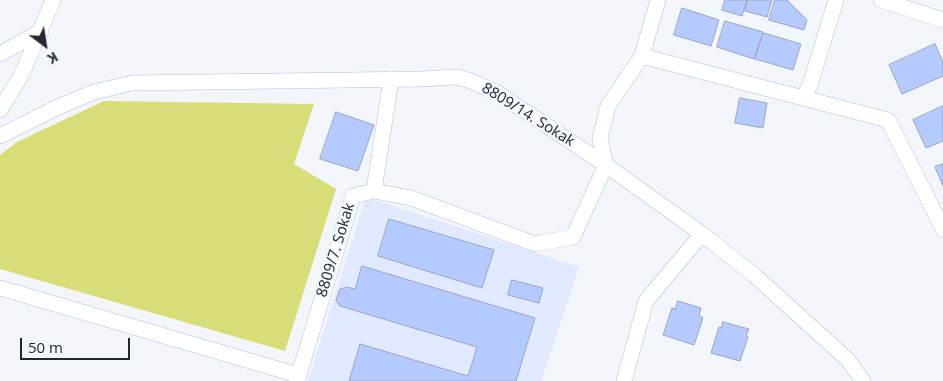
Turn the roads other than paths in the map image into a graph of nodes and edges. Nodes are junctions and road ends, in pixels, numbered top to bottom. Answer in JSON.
{"nodes":[{"id":1,"x":53,"y":0,"type":"edge"},
{"id":2,"x":658,"y":0,"type":"edge"},
{"id":3,"x":836,"y":0,"type":"edge"},
{"id":4,"x":881,"y":0,"type":"edge"},
{"id":5,"x":943,"y":20,"type":"edge"},
{"id":6,"x":41,"y":31,"type":"junction"},
{"id":7,"x":0,"y":54,"type":"edge"},
{"id":8,"x":642,"y":56,"type":"junction"},
{"id":9,"x":390,"y":79,"type":"junction"},
{"id":10,"x":804,"y":98,"type":"junction"},
{"id":11,"x":0,"y":110,"type":"edge"},
{"id":12,"x":0,"y":136,"type":"edge"},
{"id":13,"x":606,"y":165,"type":"junction"},
{"id":14,"x":374,"y":191,"type":"junction"},
{"id":15,"x":943,"y":229,"type":"edge"},
{"id":16,"x":702,"y":234,"type":"junction"},
{"id":17,"x":0,"y":288,"type":"edge"},
{"id":18,"x":298,"y":378,"type":"edge"},
{"id":19,"x":624,"y":381,"type":"edge"},
{"id":20,"x":863,"y":381,"type":"edge"}],
"edges":[{"from":1,"to":6,"type":"street"},
{"from":2,"to":8,"type":"street"},
{"from":3,"to":10,"type":"street"},
{"from":4,"to":5,"type":"street"},
{"from":6,"to":7,"type":"street"},
{"from":6,"to":11,"type":"street"},
{"from":8,"to":10,"type":"street"},
{"from":8,"to":13,"type":"street"},
{"from":9,"to":12,"type":"street","name":"8809/14. Sokak"},
{"from":9,"to":13,"type":"street","name":"8809/14. Sokak"},
{"from":9,"to":14,"type":"street"},
{"from":10,"to":15,"type":"street"},
{"from":13,"to":14,"type":"street","name":"8809/7. Sokak"},
{"from":13,"to":16,"type":"street","name":"8809/14. Sokak"},
{"from":14,"to":18,"type":"street","name":"8809/7. Sokak"},
{"from":16,"to":19,"type":"street"},
{"from":16,"to":20,"type":"street","name":"8809/14. Sokak"},
{"from":17,"to":18,"type":"street"}]}
